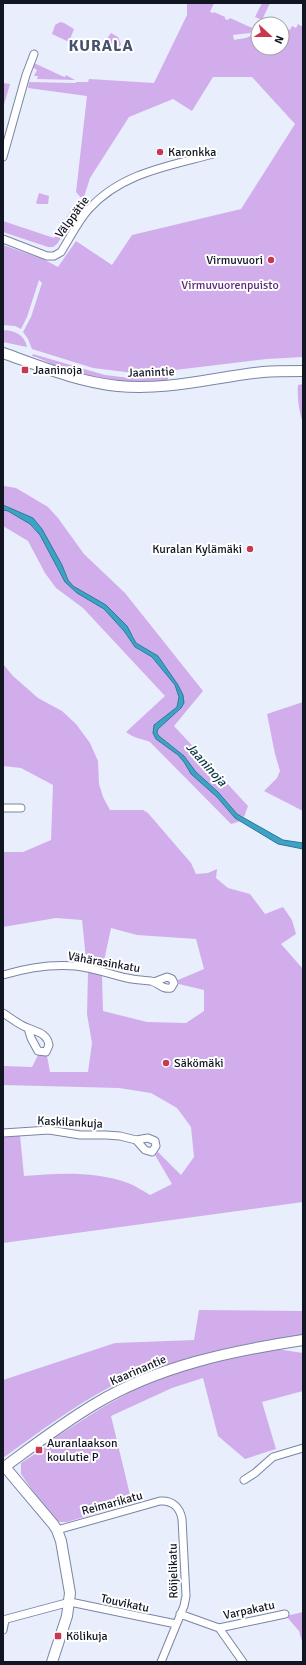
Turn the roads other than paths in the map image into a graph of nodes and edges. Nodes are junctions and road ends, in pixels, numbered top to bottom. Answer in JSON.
{"nodes":[{"id":1,"x":34,"y":54,"type":"dead end"},
{"id":2,"x":213,"y":154,"type":"dead end"},
{"id":3,"x":3,"y":157,"type":"edge"},
{"id":4,"x":3,"y":239,"type":"edge"},
{"id":5,"x":3,"y":353,"type":"edge"},
{"id":6,"x":303,"y":371,"type":"edge"},
{"id":7,"x":3,"y":808,"type":"edge"},
{"id":8,"x":21,"y":808,"type":"dead end"},
{"id":9,"x":3,"y":975,"type":"edge"},
{"id":10,"x":154,"y":982,"type":"dead end"},
{"id":11,"x":3,"y":1013,"type":"edge"},
{"id":12,"x":28,"y":1028,"type":"dead end"},
{"id":13,"x":3,"y":1133,"type":"edge"},
{"id":14,"x":136,"y":1140,"type":"dead end"},
{"id":15,"x":303,"y":1340,"type":"edge"},
{"id":16,"x":303,"y":1448,"type":"edge"},
{"id":17,"x":4,"y":1467,"type":"edge"},
{"id":18,"x":244,"y":1480,"type":"dead end"},
{"id":19,"x":172,"y":1503,"type":"joint"},
{"id":20,"x":57,"y":1530,"type":"junction"},
{"id":21,"x":70,"y":1602,"type":"junction"},
{"id":22,"x":180,"y":1614,"type":"junction"},
{"id":23,"x":285,"y":1614,"type":"dead end"},
{"id":24,"x":4,"y":1620,"type":"edge"},
{"id":25,"x":176,"y":1624,"type":"junction"},
{"id":26,"x":219,"y":1628,"type":"junction"},
{"id":27,"x":3,"y":1630,"type":"edge"},
{"id":28,"x":52,"y":1662,"type":"edge"},
{"id":29,"x":162,"y":1662,"type":"edge"},
{"id":30,"x":243,"y":1662,"type":"edge"}],
"edges":[{"from":1,"to":3,"type":"street"},
{"from":2,"to":4,"type":"street","name":"Välppätie"},
{"from":5,"to":6,"type":"main road","name":"Jaanintie"},
{"from":7,"to":8,"type":"street"},
{"from":9,"to":10,"type":"street","name":"Vähärasinkatu"},
{"from":11,"to":12,"type":"street"},
{"from":13,"to":14,"type":"street","name":"Kaskilankuja"},
{"from":15,"to":17,"type":"main road","name":"Kaarinantie"},
{"from":16,"to":18,"type":"street"},
{"from":17,"to":20,"type":"main road"},
{"from":19,"to":20,"type":"street","name":"Reimarikatu"},
{"from":19,"to":22,"type":"street","name":"Röijelikatu"},
{"from":20,"to":21,"type":"main road"},
{"from":21,"to":24,"type":"street"},
{"from":21,"to":25,"type":"street","name":"Touvikatu"},
{"from":21,"to":28,"type":"main road"},
{"from":22,"to":25,"type":"street","name":"Röijelikatu"},
{"from":22,"to":26,"type":"street"},
{"from":23,"to":26,"type":"street","name":"Varpakatu"},
{"from":24,"to":27,"type":"street"},
{"from":25,"to":29,"type":"street","name":"Röijelikatu"},
{"from":26,"to":30,"type":"street"}]}
